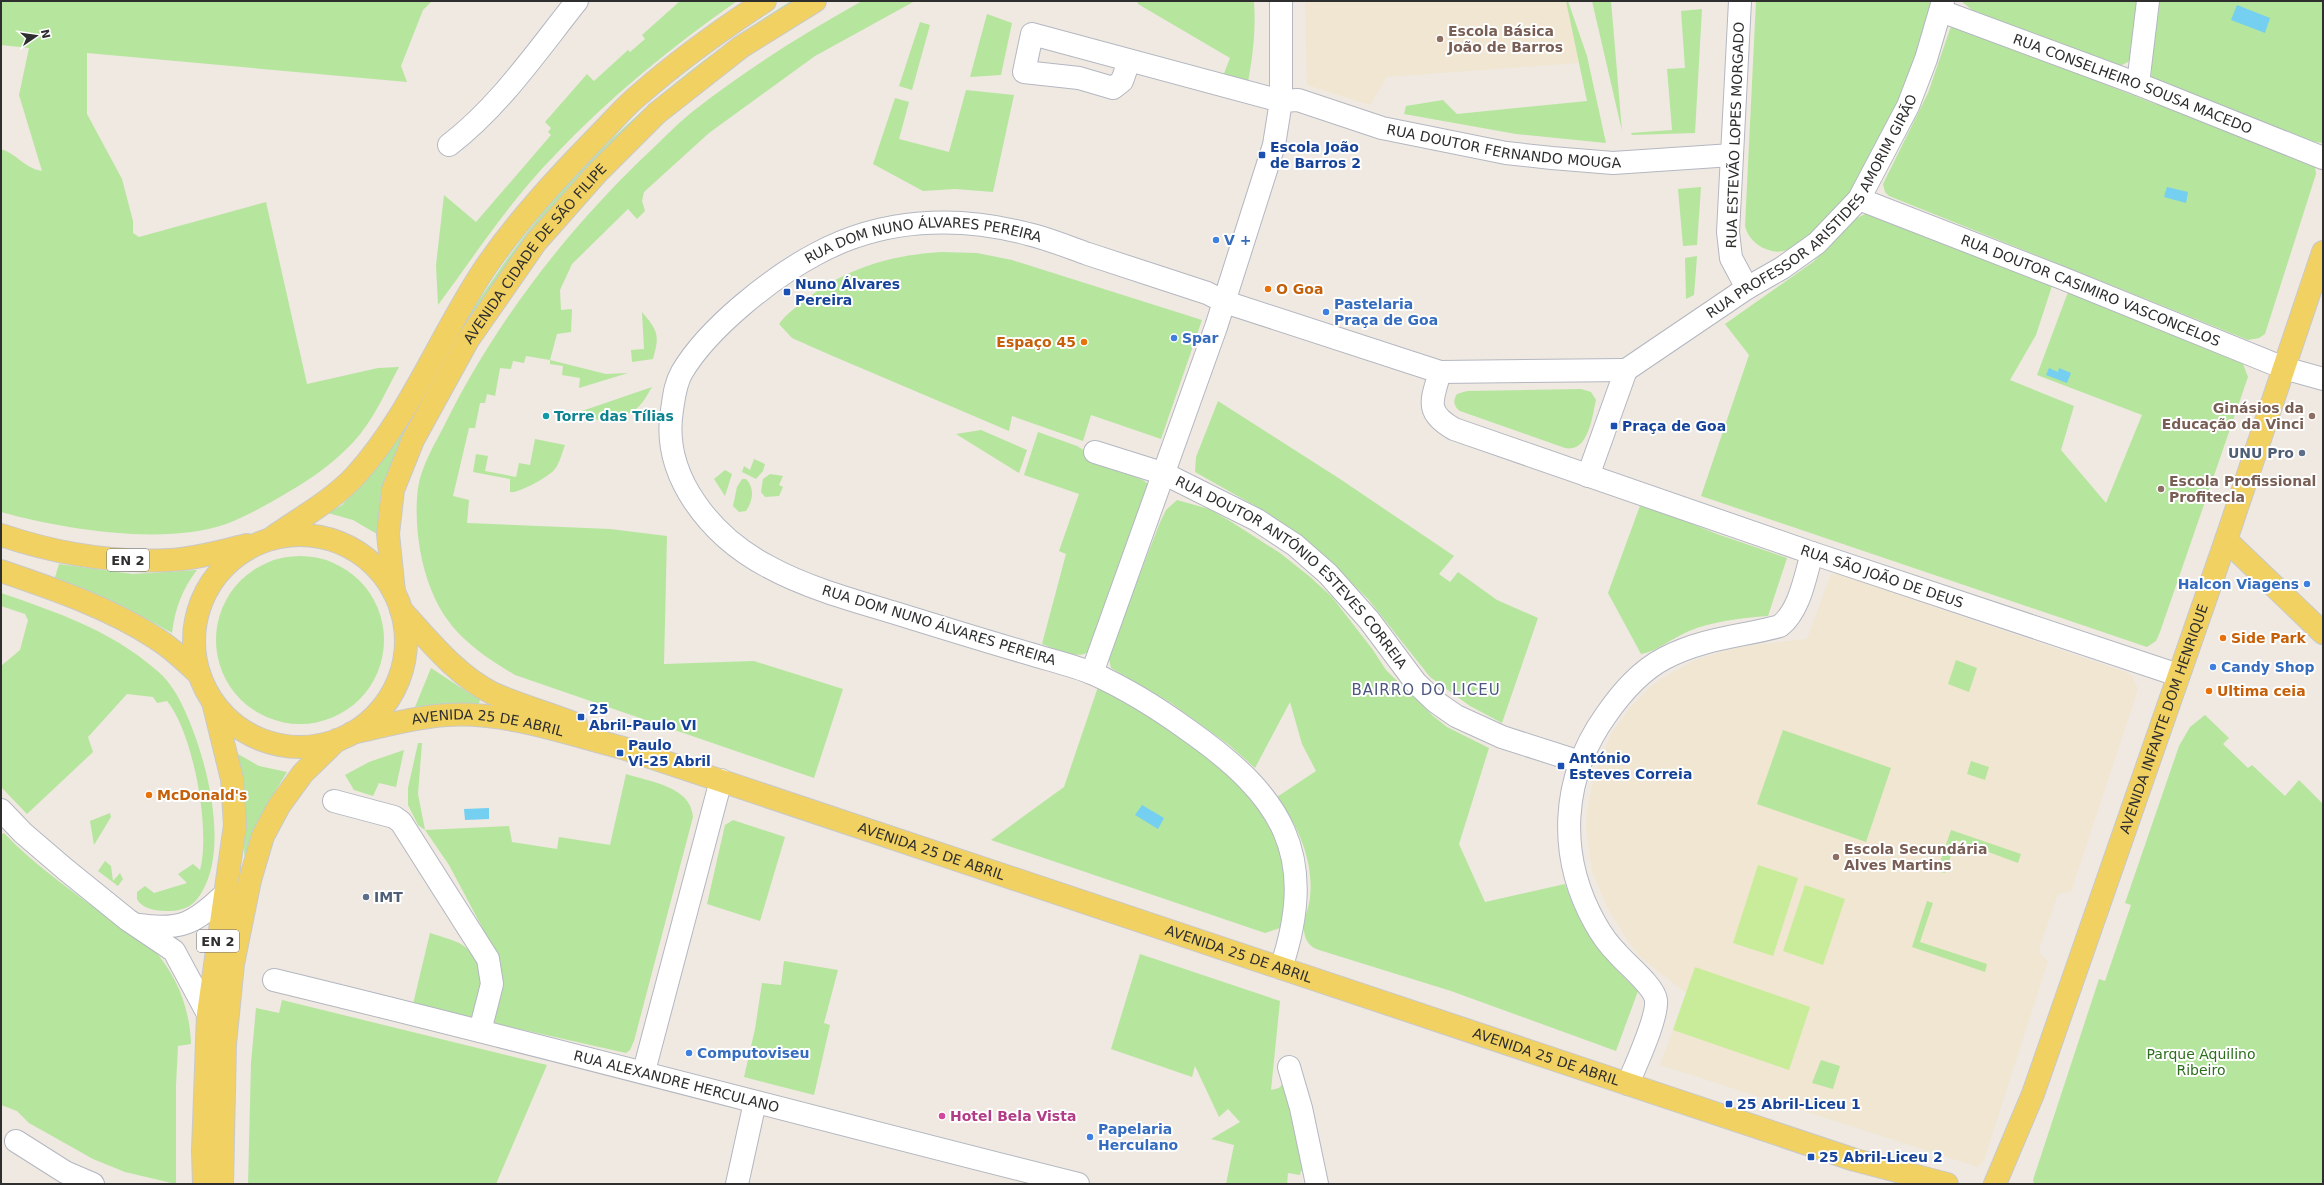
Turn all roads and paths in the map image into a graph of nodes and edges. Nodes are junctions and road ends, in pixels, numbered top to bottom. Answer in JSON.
{"nodes":[{"id":1,"x":578,"y":1,"type":"edge"},
{"id":2,"x":765,"y":1,"type":"edge"},
{"id":3,"x":815,"y":1,"type":"edge"},
{"id":4,"x":1281,"y":1,"type":"edge"},
{"id":5,"x":1740,"y":1,"type":"edge"},
{"id":6,"x":2148,"y":1,"type":"edge"},
{"id":7,"x":1942,"y":6,"type":"edge"},
{"id":8,"x":1129,"y":61,"type":"dead end"},
{"id":9,"x":2138,"y":84,"type":"junction"},
{"id":10,"x":1281,"y":101,"type":"junction"},
{"id":11,"x":449,"y":145,"type":"dead end"},
{"id":12,"x":1732,"y":155,"type":"junction"},
{"id":13,"x":2323,"y":158,"type":"edge"},
{"id":14,"x":1859,"y":199,"type":"junction"},
{"id":15,"x":2323,"y":252,"type":"edge"},
{"id":16,"x":1747,"y":288,"type":"junction"},
{"id":17,"x":1225,"y":302,"type":"junction"},
{"id":18,"x":2284,"y":368,"type":"junction"},
{"id":19,"x":1626,"y":370,"type":"junction"},
{"id":20,"x":1440,"y":372,"type":"junction"},
{"id":21,"x":2323,"y":379,"type":"edge"},
{"id":22,"x":1095,"y":452,"type":"dead end"},
{"id":23,"x":1165,"y":474,"type":"junction"},
{"id":24,"x":1588,"y":476,"type":"junction"},
{"id":25,"x":1,"y":535,"type":"edge"},
{"id":26,"x":264,"y":540,"type":"junction"},
{"id":27,"x":2226,"y":540,"type":"junction"},
{"id":28,"x":1812,"y":553,"type":"junction"},
{"id":29,"x":1,"y":571,"type":"edge"},
{"id":30,"x":398,"y":601,"type":"junction"},
{"id":31,"x":2323,"y":633,"type":"edge"},
{"id":32,"x":1092,"y":673,"type":"junction"},
{"id":33,"x":199,"y":674,"type":"junction"},
{"id":34,"x":2178,"y":675,"type":"junction"},
{"id":35,"x":212,"y":701,"type":"junction"},
{"id":36,"x":345,"y":737,"type":"junction"},
{"id":37,"x":623,"y":748,"type":"junction"},
{"id":38,"x":1580,"y":762,"type":"junction"},
{"id":39,"x":721,"y":780,"type":"junction"},
{"id":40,"x":334,"y":801,"type":"dead end"},
{"id":41,"x":1,"y":810,"type":"edge"},
{"id":42,"x":225,"y":894,"type":"junction"},
{"id":43,"x":135,"y":925,"type":"junction"},
{"id":44,"x":1280,"y":968,"type":"junction"},
{"id":45,"x":274,"y":980,"type":"dead end"},
{"id":46,"x":208,"y":1014,"type":"junction"},
{"id":47,"x":480,"y":1030,"type":"junction"},
{"id":48,"x":1289,"y":1067,"type":"dead end"},
{"id":49,"x":644,"y":1071,"type":"junction"},
{"id":50,"x":1628,"y":1084,"type":"junction"},
{"id":51,"x":755,"y":1102,"type":"junction"},
{"id":52,"x":16,"y":1141,"type":"dead end"},
{"id":53,"x":1854,"y":1160,"type":"junction"},
{"id":54,"x":2004,"y":1183,"type":"edge"},
{"id":55,"x":93,"y":1184,"type":"edge"},
{"id":56,"x":204,"y":1184,"type":"edge"},
{"id":57,"x":222,"y":1184,"type":"edge"},
{"id":58,"x":737,"y":1184,"type":"edge"},
{"id":59,"x":1078,"y":1184,"type":"edge"},
{"id":60,"x":1317,"y":1184,"type":"edge"},
{"id":61,"x":1908,"y":1184,"type":"edge"},
{"id":62,"x":1947,"y":1184,"type":"edge"}],
"edges":[{"from":1,"to":11,"type":"street"},
{"from":2,"to":26,"type":"main road","name":"AVENIDA CIDADE DE SÃO FILIPE"},
{"from":3,"to":30,"type":"main road","name":"AVENIDA CIDADE DE SÃO FILIPE"},
{"from":4,"to":10,"type":"street"},
{"from":5,"to":12,"type":"street","name":"RUA ESTEVÃO LOPES MORGADO"},
{"from":6,"to":9,"type":"street"},
{"from":7,"to":9,"type":"street","name":"RUA CONSELHEIRO SOUSA MACEDO"},
{"from":7,"to":14,"type":"street","name":"RUA PROFESSOR ARISTIDES AMORIM GIRÃO"},
{"from":8,"to":10,"type":"street","name":"RUA DOUTOR FERNANDO MOUGA"},
{"from":9,"to":13,"type":"street","name":"RUA CONSELHEIRO SOUSA MACEDO"},
{"from":10,"to":12,"type":"street","name":"RUA DOUTOR FERNANDO MOUGA"},
{"from":10,"to":17,"type":"street"},
{"from":12,"to":16,"type":"street","name":"RUA ESTEVÃO LOPES MORGADO"},
{"from":14,"to":16,"type":"street","name":"RUA PROFESSOR ARISTIDES AMORIM GIRÃO"},
{"from":14,"to":18,"type":"street","name":"RUA DOUTOR CASIMIRO VASCONCELOS"},
{"from":15,"to":18,"type":"main road","name":"AVENIDA INFANTE DOM HENRIQUE"},
{"from":16,"to":19,"type":"street","name":"RUA PROFESSOR ARISTIDES AMORIM GIRÃO"},
{"from":17,"to":20,"type":"street","name":"RUA DOM NUNO ÁLVARES PEREIRA"},
{"from":17,"to":23,"type":"street"},
{"from":17,"to":32,"type":"street","name":"RUA DOM NUNO ÁLVARES PEREIRA"},
{"from":18,"to":21,"type":"street","name":"RUA DOUTOR CASIMIRO VASCONCELOS"},
{"from":18,"to":27,"type":"main road","name":"AVENIDA INFANTE DOM HENRIQUE"},
{"from":19,"to":20,"type":"street"},
{"from":19,"to":24,"type":"street"},
{"from":20,"to":24,"type":"street"},
{"from":22,"to":23,"type":"street","name":"RUA DOUTOR ANTÓNIO ESTEVES CORREIA"},
{"from":23,"to":32,"type":"street"},
{"from":23,"to":38,"type":"street","name":"RUA DOUTOR ANTÓNIO ESTEVES CORREIA"},
{"from":24,"to":28,"type":"street","name":"RUA SÃO JOÃO DE DEUS"},
{"from":25,"to":26,"type":"main road","number":"EN 2"},
{"from":26,"to":30,"type":"main road","number":"EN 2"},
{"from":26,"to":33,"type":"main road","number":"EN 2"},
{"from":27,"to":31,"type":"main road"},
{"from":27,"to":34,"type":"main road","name":"AVENIDA INFANTE DOM HENRIQUE"},
{"from":28,"to":34,"type":"street","name":"RUA SÃO JOÃO DE DEUS"},
{"from":28,"to":38,"type":"street"},
{"from":29,"to":33,"type":"main road","number":"EN 2"},
{"from":30,"to":36,"type":"main road","number":"EN 2"},
{"from":30,"to":37,"type":"main road","name":"AVENIDA 25 DE ABRIL"},
{"from":32,"to":44,"type":"street","name":"RUA DOM NUNO ÁLVARES PEREIRA"},
{"from":33,"to":35,"type":"main road","number":"EN 2"},
{"from":34,"to":54,"type":"main road","name":"AVENIDA INFANTE DOM HENRIQUE"},
{"from":35,"to":36,"type":"main road","number":"EN 2"},
{"from":35,"to":42,"type":"main road","number":"EN 2"},
{"from":36,"to":37,"type":"main road","name":"AVENIDA 25 DE ABRIL"},
{"from":36,"to":57,"type":"main road","number":"EN 2"},
{"from":37,"to":39,"type":"main road","name":"AVENIDA 25 DE ABRIL"},
{"from":38,"to":50,"type":"street"},
{"from":39,"to":44,"type":"main road","name":"AVENIDA 25 DE ABRIL"},
{"from":39,"to":49,"type":"street"},
{"from":40,"to":47,"type":"street"},
{"from":41,"to":43,"type":"street"},
{"from":42,"to":43,"type":"street"},
{"from":42,"to":46,"type":"main road","number":"EN 2"},
{"from":43,"to":46,"type":"street"},
{"from":44,"to":50,"type":"main road","name":"AVENIDA 25 DE ABRIL"},
{"from":45,"to":47,"type":"street","name":"RUA ALEXANDRE HERCULANO"},
{"from":46,"to":56,"type":"main road","number":"EN 2"},
{"from":47,"to":49,"type":"street","name":"RUA ALEXANDRE HERCULANO"},
{"from":48,"to":60,"type":"street"},
{"from":49,"to":51,"type":"street","name":"RUA ALEXANDRE HERCULANO"},
{"from":50,"to":53,"type":"main road","name":"AVENIDA 25 DE ABRIL"},
{"from":51,"to":58,"type":"street"},
{"from":51,"to":59,"type":"street","name":"RUA ALEXANDRE HERCULANO"},
{"from":52,"to":55,"type":"street"},
{"from":53,"to":61,"type":"main road","name":"AVENIDA 25 DE ABRIL"},
{"from":53,"to":62,"type":"main road","name":"AVENIDA 25 DE ABRIL"}]}
